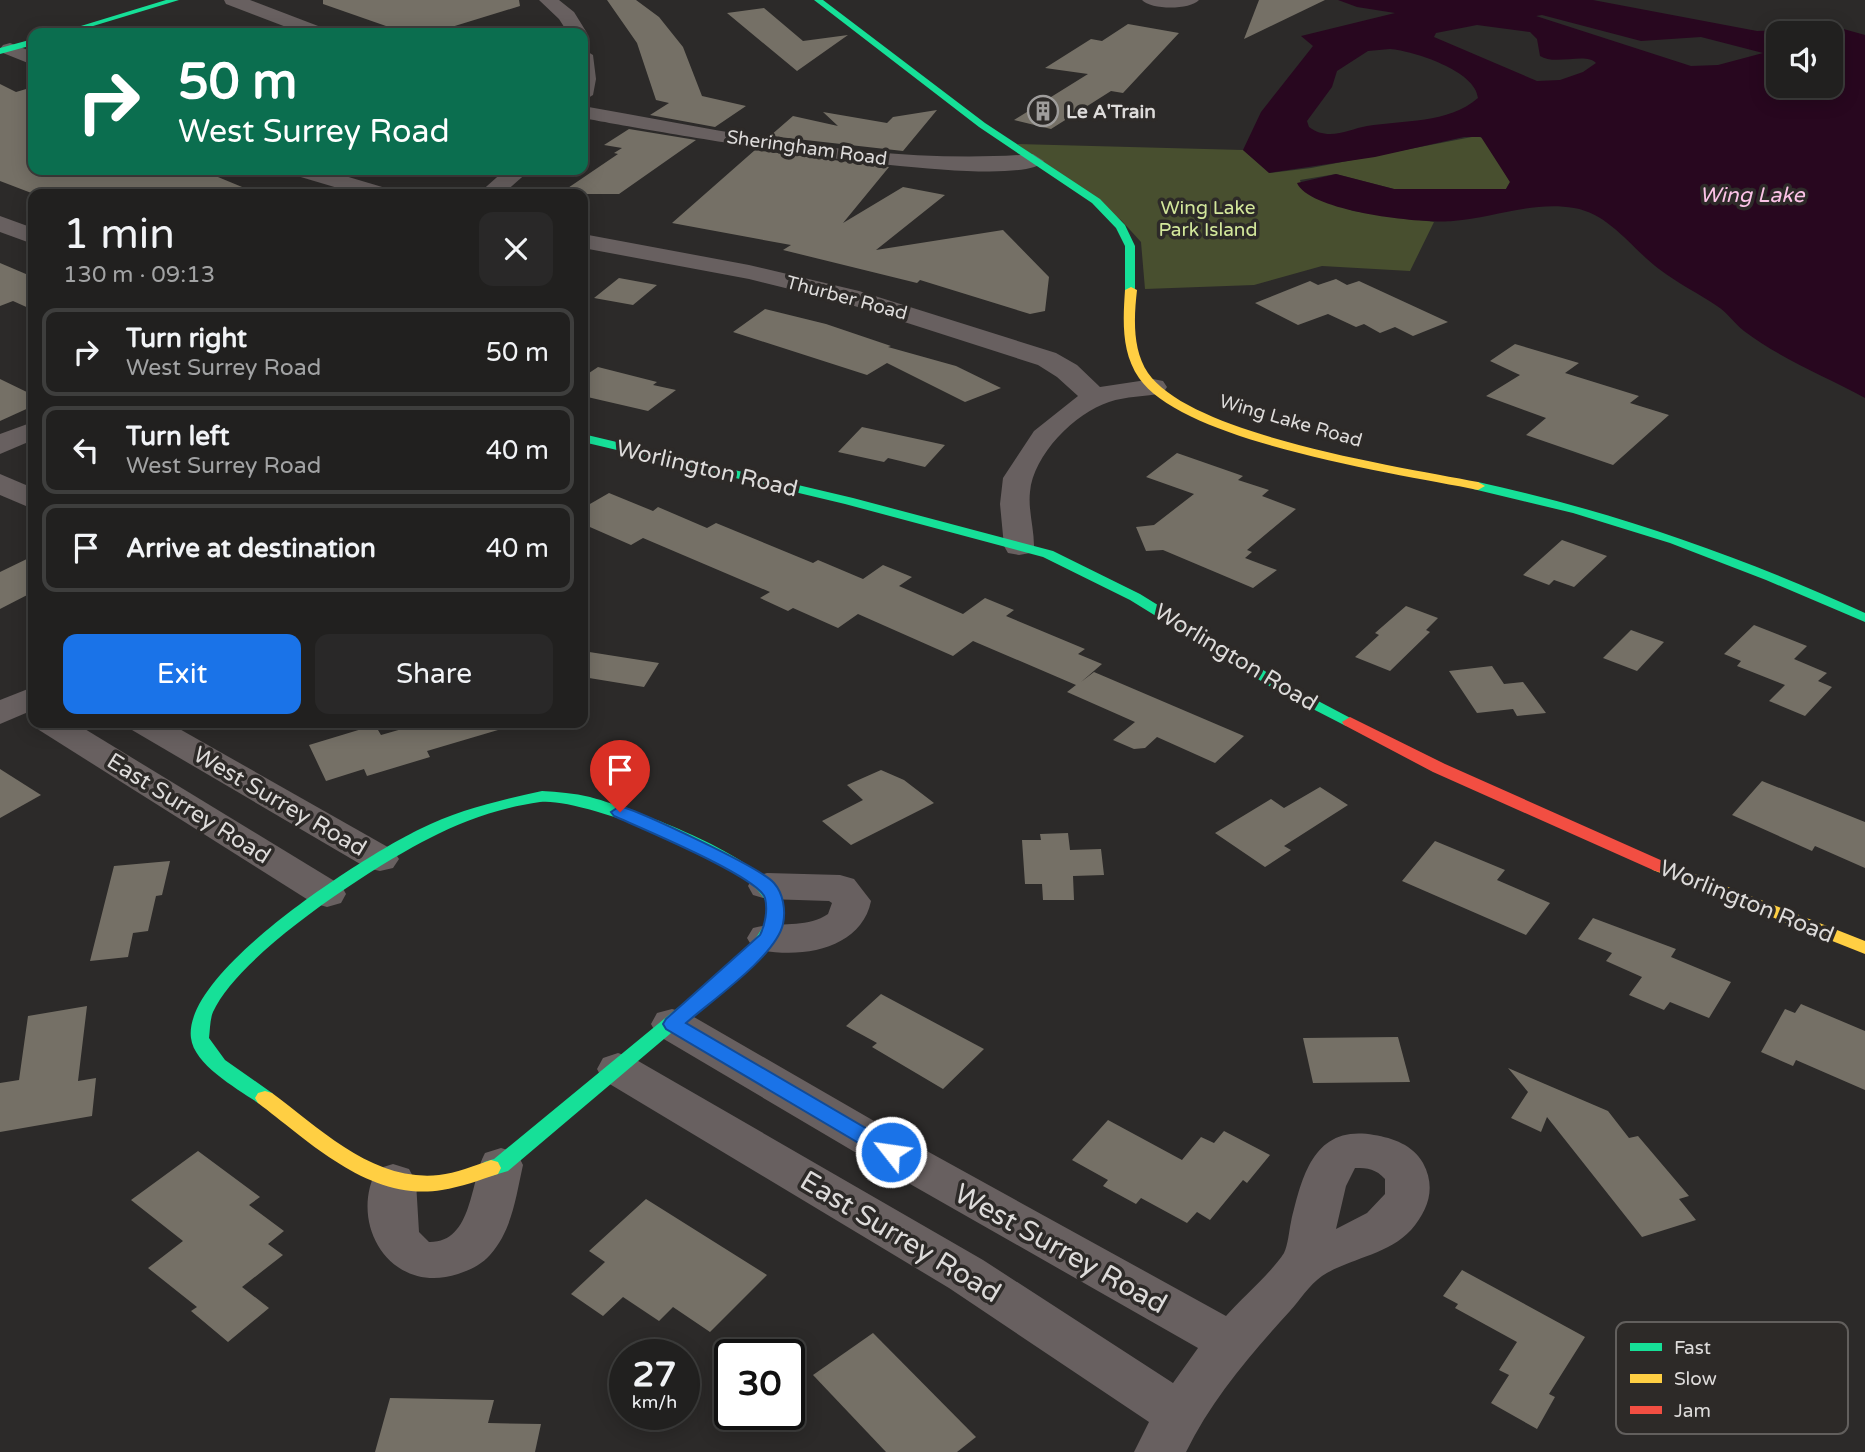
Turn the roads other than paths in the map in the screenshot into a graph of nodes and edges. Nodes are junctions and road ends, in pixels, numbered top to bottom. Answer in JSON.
{"nodes":[{"id":1,"x":175,"y":0,"type":"edge"},
{"id":2,"x":233,"y":0,"type":"edge"},
{"id":3,"x":548,"y":0,"type":"edge"},
{"id":4,"x":818,"y":0,"type":"edge"},
{"id":5,"x":1151,"y":0,"type":"edge"},
{"id":6,"x":1190,"y":0,"type":"edge"},
{"id":7,"x":79,"y":28,"type":"edge"},
{"id":8,"x":306,"y":28,"type":"edge"},
{"id":9,"x":574,"y":28,"type":"edge"},
{"id":10,"x":28,"y":43,"type":"edge"},
{"id":11,"x":5,"y":50,"type":"edge"},
{"id":12,"x":28,"y":57,"type":"edge"},
{"id":13,"x":588,"y":113,"type":"edge"},
{"id":14,"x":1033,"y":161,"type":"junction"},
{"id":15,"x":318,"y":175,"type":"edge"},
{"id":16,"x":513,"y":175,"type":"edge"},
{"id":17,"x":365,"y":189,"type":"edge"},
{"id":18,"x":495,"y":189,"type":"edge"},
{"id":19,"x":0,"y":223,"type":"edge"},
{"id":20,"x":28,"y":235,"type":"edge"},
{"id":21,"x":588,"y":242,"type":"edge"},
{"id":22,"x":1153,"y":387,"type":"junction"},
{"id":23,"x":1095,"y":397,"type":"junction"},
{"id":24,"x":28,"y":432,"type":"edge"},
{"id":25,"x":588,"y":439,"type":"edge"},
{"id":26,"x":0,"y":444,"type":"edge"},
{"id":27,"x":0,"y":483,"type":"edge"},
{"id":28,"x":28,"y":497,"type":"edge"},
{"id":29,"x":1020,"y":546,"type":"junction"},
{"id":30,"x":1865,"y":618,"type":"edge"},
{"id":31,"x":63,"y":728,"type":"edge"},
{"id":32,"x":151,"y":728,"type":"edge"},
{"id":33,"x":353,"y":876,"type":"junction"},
{"id":34,"x":767,"y":886,"type":"junction"},
{"id":35,"x":767,"y":938,"type":"junction"},
{"id":36,"x":1865,"y":948,"type":"edge"},
{"id":37,"x":645,"y":1046,"type":"junction"},
{"id":38,"x":501,"y":1165,"type":"junction"},
{"id":39,"x":393,"y":1182,"type":"junction"},
{"id":40,"x":1305,"y":1263,"type":"dead end"},
{"id":41,"x":1232,"y":1343,"type":"junction"},
{"id":42,"x":1169,"y":1433,"type":"edge"}],
"edges":[{"from":1,"to":7,"type":"street"},
{"from":2,"to":8,"type":"street"},
{"from":3,"to":9,"type":"street"},
{"from":4,"to":14,"type":"street","name":"Wing Lake Road"},
{"from":5,"to":6,"type":"street"},
{"from":10,"to":11,"type":"street"},
{"from":11,"to":12,"type":"street"},
{"from":13,"to":14,"type":"street","name":"Sheringham Road"},
{"from":14,"to":22,"type":"street","name":"Wing Lake Road"},
{"from":15,"to":17,"type":"street"},
{"from":16,"to":18,"type":"street"},
{"from":19,"to":20,"type":"street"},
{"from":21,"to":23,"type":"street","name":"Thurber Road"},
{"from":22,"to":23,"type":"street"},
{"from":22,"to":30,"type":"street","name":"Wing Lake Road"},
{"from":23,"to":29,"type":"street"},
{"from":24,"to":26,"type":"street"},
{"from":25,"to":29,"type":"street","name":"Worlington Road"},
{"from":27,"to":28,"type":"street"},
{"from":29,"to":36,"type":"street","name":"Worlington Road"},
{"from":31,"to":33,"type":"street","name":"East Surrey Road"},
{"from":32,"to":33,"type":"street","name":"West Surrey Road"},
{"from":33,"to":34,"type":"street","name":"West Surrey Road"},
{"from":33,"to":39,"type":"street"},
{"from":34,"to":35,"type":"street"},
{"from":34,"to":35,"type":"street"},
{"from":35,"to":37,"type":"street"},
{"from":37,"to":38,"type":"street"},
{"from":37,"to":41,"type":"street","name":"West Surrey Road"},
{"from":37,"to":42,"type":"street","name":"East Surrey Road"},
{"from":38,"to":39,"type":"street"},
{"from":38,"to":39,"type":"street"},
{"from":40,"to":41,"type":"street"},
{"from":41,"to":42,"type":"street"}]}
